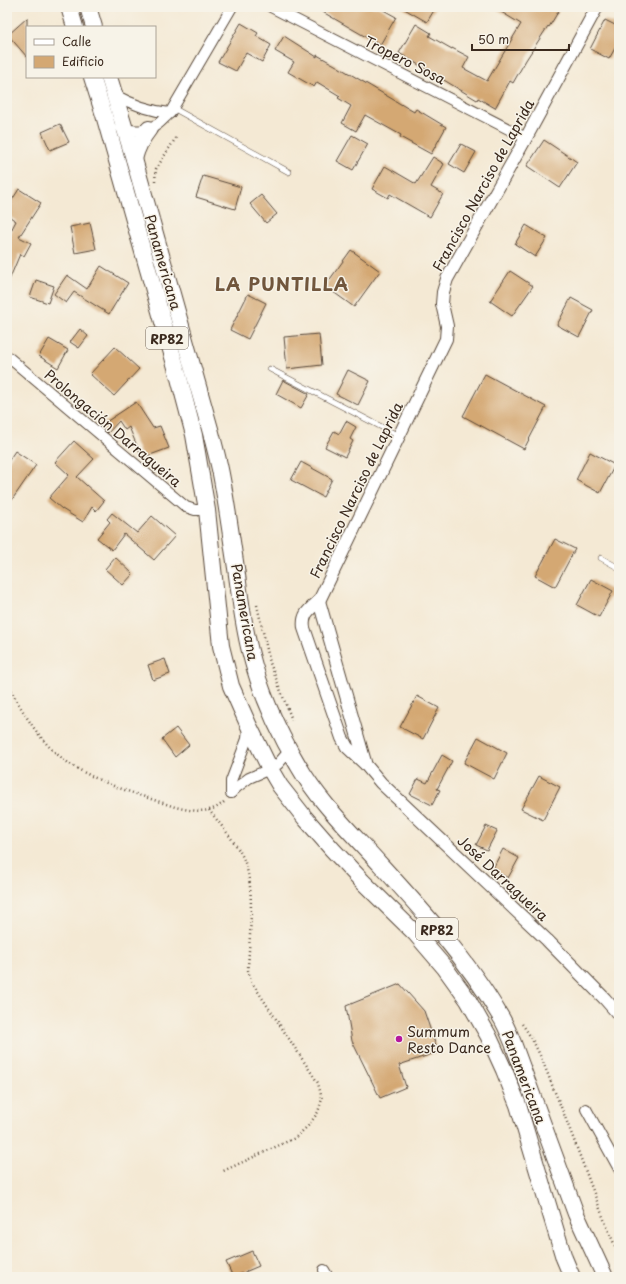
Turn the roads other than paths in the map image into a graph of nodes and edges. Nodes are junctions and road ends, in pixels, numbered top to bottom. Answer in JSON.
{"nodes":[{"id":1,"x":69,"y":7,"type":"edge"},
{"id":2,"x":88,"y":7,"type":"edge"},
{"id":3,"x":232,"y":7,"type":"edge"},
{"id":4,"x":271,"y":7,"type":"edge"},
{"id":5,"x":596,"y":7,"type":"edge"},
{"id":6,"x":75,"y":26,"type":"edge"},
{"id":7,"x":94,"y":26,"type":"edge"},
{"id":8,"x":92,"y":78,"type":"edge"},
{"id":9,"x":109,"y":78,"type":"edge"},
{"id":10,"x":115,"y":95,"type":"junction"},
{"id":11,"x":171,"y":110,"type":"junction"},
{"id":12,"x":104,"y":115,"type":"junction"},
{"id":13,"x":125,"y":129,"type":"junction"},
{"id":14,"x":149,"y":129,"type":"junction"},
{"id":15,"x":526,"y":138,"type":"junction"},
{"id":16,"x":134,"y":159,"type":"junction"},
{"id":17,"x":289,"y":172,"type":"dead end"},
{"id":18,"x":7,"y":356,"type":"edge"},
{"id":19,"x":270,"y":369,"type":"dead end"},
{"id":20,"x":399,"y":436,"type":"junction"},
{"id":21,"x":206,"y":510,"type":"junction"},
{"id":22,"x":601,"y":558,"type":"dead end"},
{"id":23,"x":619,"y":568,"type":"edge"},
{"id":24,"x":319,"y":601,"type":"junction"},
{"id":25,"x":248,"y":724,"type":"junction"},
{"id":26,"x":290,"y":750,"type":"junction"},
{"id":27,"x":365,"y":764,"type":"junction"},
{"id":28,"x":270,"y":769,"type":"junction"},
{"id":29,"x":619,"y":1015,"type":"edge"},
{"id":30,"x":586,"y":1109,"type":"dead end"},
{"id":31,"x":619,"y":1169,"type":"edge"},
{"id":32,"x":572,"y":1277,"type":"edge"},
{"id":33,"x":605,"y":1277,"type":"edge"}],
"edges":[{"from":1,"to":6,"type":"main road"},
{"from":2,"to":7,"type":"main road"},
{"from":3,"to":11,"type":"street"},
{"from":4,"to":15,"type":"street","name":"Tropero Sosa"},
{"from":5,"to":15,"type":"street","name":"Francisco Narciso de Laprida"},
{"from":8,"to":12,"type":"main road","name":"Panamericana","number":"RP82"},
{"from":9,"to":10,"type":"main road","name":"Panamericana","number":"RP82"},
{"from":10,"to":11,"type":"street"},
{"from":10,"to":13,"type":"main road","name":"Panamericana","number":"RP82"},
{"from":11,"to":14,"type":"street"},
{"from":11,"to":17,"type":"lane"},
{"from":12,"to":13,"type":"street"},
{"from":12,"to":21,"type":"main road","name":"Panamericana","number":"RP82"},
{"from":13,"to":14,"type":"street"},
{"from":13,"to":16,"type":"main road","name":"Panamericana","number":"RP82"},
{"from":14,"to":16,"type":"main road"},
{"from":15,"to":20,"type":"street","name":"Francisco Narciso de Laprida"},
{"from":16,"to":26,"type":"main road","name":"Panamericana","number":"RP82"},
{"from":18,"to":21,"type":"street","name":"Prolongación Darragueira"},
{"from":19,"to":20,"type":"lane"},
{"from":20,"to":24,"type":"street","name":"Francisco Narciso de Laprida"},
{"from":21,"to":25,"type":"main road","name":"Panamericana","number":"RP82"},
{"from":22,"to":23,"type":"lane"},
{"from":24,"to":27,"type":"street","name":"José Darragueira"},
{"from":24,"to":27,"type":"street","name":"José Darragueira"},
{"from":25,"to":28,"type":"main road","name":"Panamericana","number":"RP82"},
{"from":25,"to":28,"type":"street"},
{"from":26,"to":28,"type":"street"},
{"from":26,"to":33,"type":"main road","name":"Panamericana","number":"RP82"},
{"from":27,"to":29,"type":"street","name":"José Darragueira"},
{"from":28,"to":32,"type":"main road","name":"Panamericana","number":"RP82"},
{"from":30,"to":31,"type":"street"}]}
